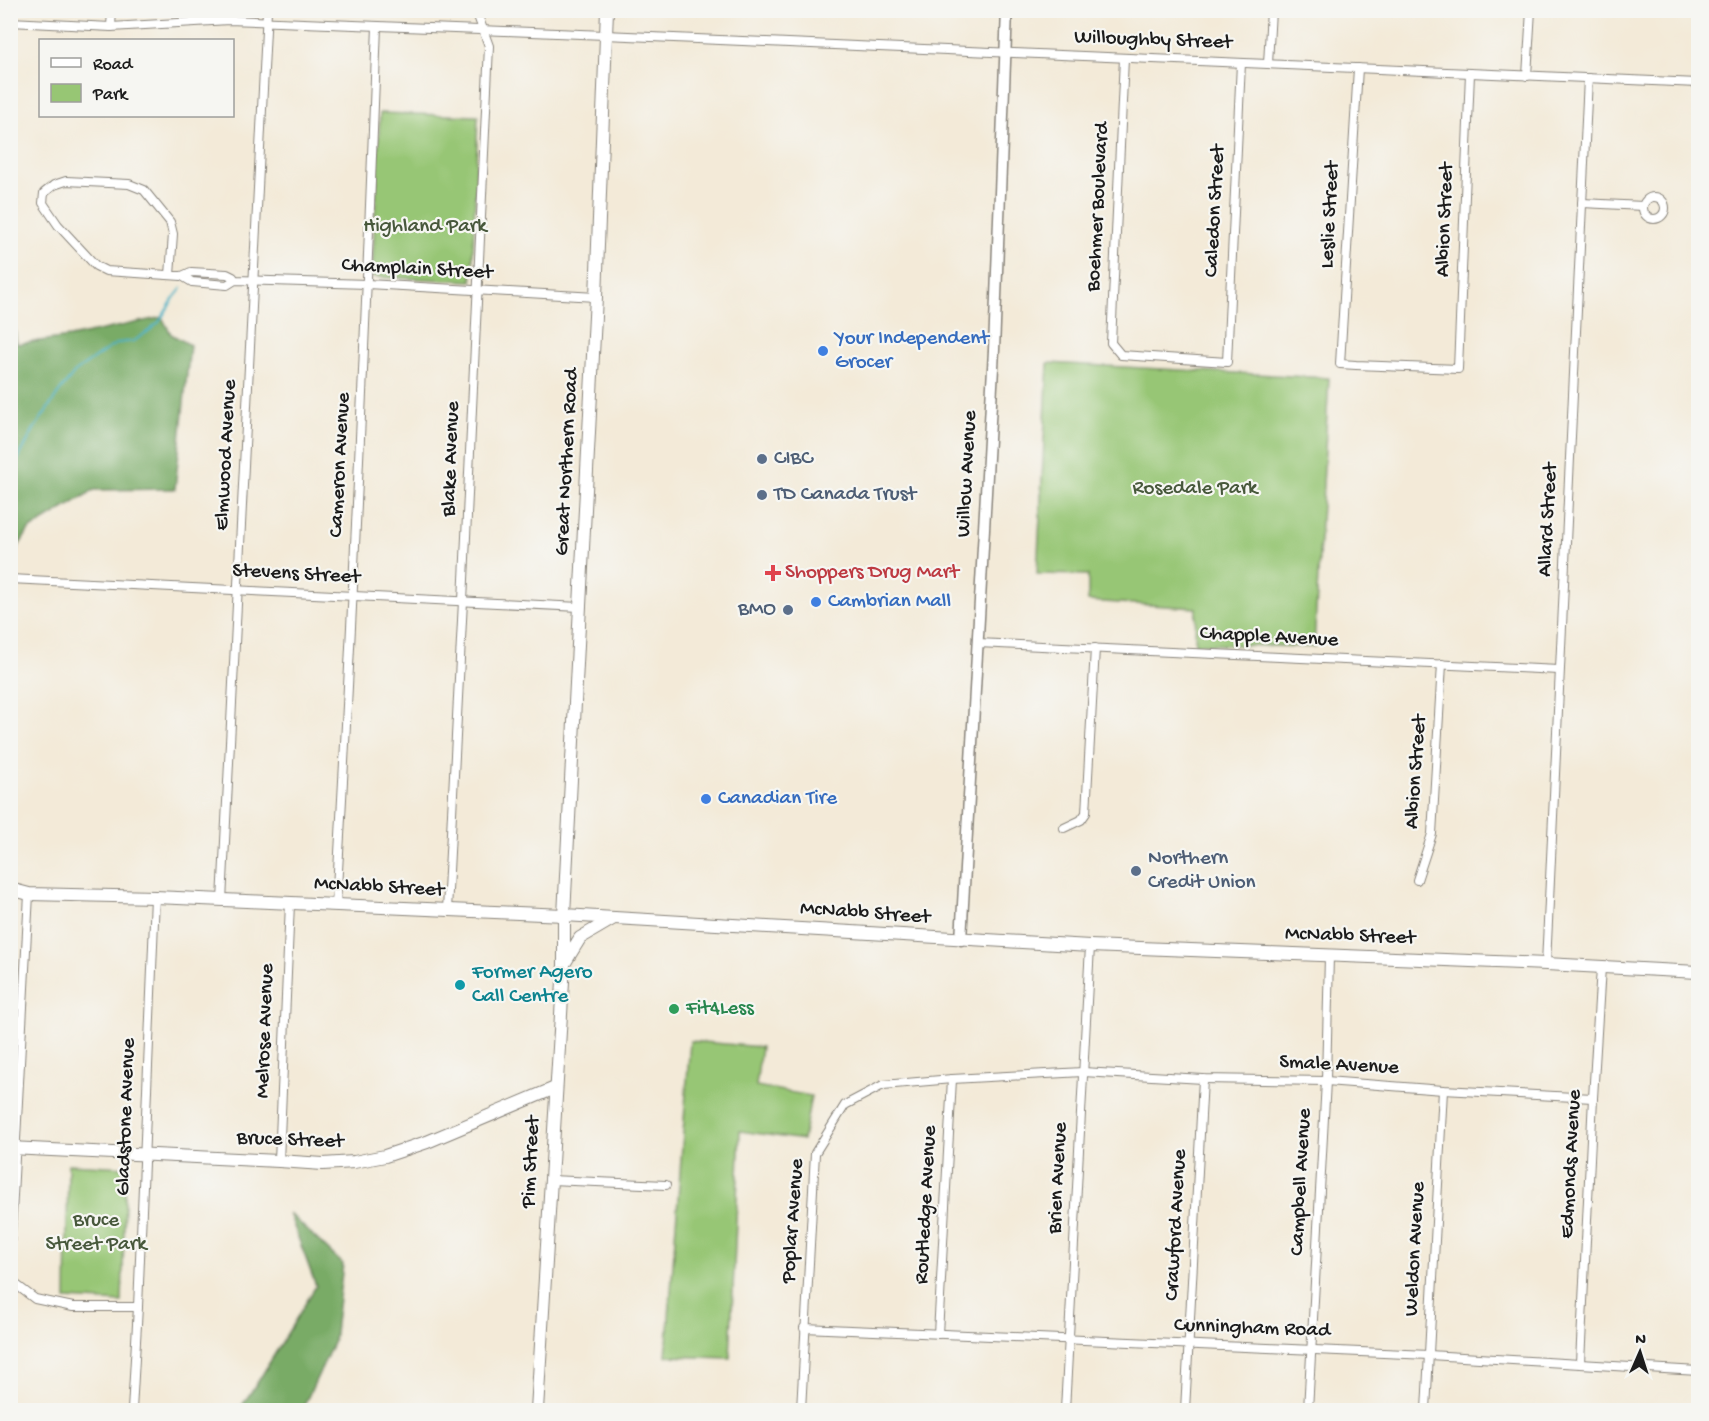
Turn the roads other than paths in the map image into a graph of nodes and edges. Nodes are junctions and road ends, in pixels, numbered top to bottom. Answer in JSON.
{"nodes":[{"id":1,"x":112,"y":10,"type":"edge"},
{"id":2,"x":267,"y":10,"type":"edge"},
{"id":3,"x":478,"y":10,"type":"edge"},
{"id":4,"x":607,"y":10,"type":"edge"},
{"id":5,"x":1007,"y":10,"type":"edge"},
{"id":6,"x":1271,"y":10,"type":"edge"},
{"id":7,"x":1531,"y":10,"type":"edge"},
{"id":8,"x":10,"y":22,"type":"edge"},
{"id":9,"x":266,"y":22,"type":"junction"},
{"id":10,"x":377,"y":26,"type":"junction"},
{"id":11,"x":111,"y":27,"type":"junction"},
{"id":12,"x":483,"y":30,"type":"junction"},
{"id":13,"x":605,"y":35,"type":"junction"},
{"id":14,"x":1006,"y":53,"type":"junction"},
{"id":15,"x":1124,"y":58,"type":"junction"},
{"id":16,"x":1241,"y":63,"type":"junction"},
{"id":17,"x":1268,"y":64,"type":"junction"},
{"id":18,"x":1358,"y":68,"type":"junction"},
{"id":19,"x":1470,"y":73,"type":"junction"},
{"id":20,"x":1527,"y":76,"type":"junction"},
{"id":21,"x":1588,"y":78,"type":"junction"},
{"id":22,"x":1698,"y":83,"type":"edge"},
{"id":23,"x":1582,"y":203,"type":"junction"},
{"id":24,"x":1643,"y":206,"type":"dead end"},
{"id":25,"x":170,"y":274,"type":"junction"},
{"id":26,"x":253,"y":280,"type":"junction"},
{"id":27,"x":368,"y":284,"type":"junction"},
{"id":28,"x":477,"y":291,"type":"junction"},
{"id":29,"x":596,"y":297,"type":"junction"},
{"id":30,"x":1227,"y":362,"type":"joint"},
{"id":31,"x":1458,"y":369,"type":"joint"},
{"id":32,"x":10,"y":579,"type":"edge"},
{"id":33,"x":238,"y":590,"type":"junction"},
{"id":34,"x":353,"y":596,"type":"junction"},
{"id":35,"x":463,"y":601,"type":"junction"},
{"id":36,"x":580,"y":607,"type":"junction"},
{"id":37,"x":978,"y":643,"type":"junction"},
{"id":38,"x":1095,"y":648,"type":"junction"},
{"id":39,"x":1442,"y":664,"type":"junction"},
{"id":40,"x":1559,"y":670,"type":"junction"},
{"id":41,"x":1064,"y":828,"type":"dead end"},
{"id":42,"x":1417,"y":880,"type":"dead end"},
{"id":43,"x":10,"y":892,"type":"edge"},
{"id":44,"x":29,"y":894,"type":"junction"},
{"id":45,"x":155,"y":897,"type":"junction"},
{"id":46,"x":222,"y":901,"type":"junction"},
{"id":47,"x":290,"y":903,"type":"junction"},
{"id":48,"x":336,"y":906,"type":"junction"},
{"id":49,"x":447,"y":910,"type":"junction"},
{"id":50,"x":564,"y":915,"type":"junction"},
{"id":51,"x":614,"y":918,"type":"junction"},
{"id":52,"x":961,"y":940,"type":"junction"},
{"id":53,"x":1090,"y":946,"type":"junction"},
{"id":54,"x":1329,"y":956,"type":"junction"},
{"id":55,"x":1546,"y":964,"type":"junction"},
{"id":56,"x":564,"y":965,"type":"junction"},
{"id":57,"x":1601,"y":967,"type":"junction"},
{"id":58,"x":1698,"y":972,"type":"edge"},
{"id":59,"x":1083,"y":1072,"type":"junction"},
{"id":60,"x":1203,"y":1078,"type":"junction"},
{"id":61,"x":952,"y":1079,"type":"junction"},
{"id":62,"x":1326,"y":1081,"type":"junction"},
{"id":63,"x":555,"y":1088,"type":"junction"},
{"id":64,"x":1443,"y":1090,"type":"junction"},
{"id":65,"x":1593,"y":1098,"type":"junction"},
{"id":66,"x":14,"y":1148,"type":"edge"},
{"id":67,"x":144,"y":1155,"type":"junction"},
{"id":68,"x":279,"y":1161,"type":"junction"},
{"id":69,"x":550,"y":1180,"type":"junction"},
{"id":70,"x":666,"y":1185,"type":"dead end"},
{"id":71,"x":10,"y":1252,"type":"edge"},
{"id":72,"x":10,"y":1280,"type":"edge"},
{"id":73,"x":138,"y":1307,"type":"junction"},
{"id":74,"x":804,"y":1328,"type":"junction"},
{"id":75,"x":938,"y":1334,"type":"junction"},
{"id":76,"x":1069,"y":1340,"type":"junction"},
{"id":77,"x":1188,"y":1344,"type":"junction"},
{"id":78,"x":1311,"y":1349,"type":"junction"},
{"id":79,"x":1429,"y":1355,"type":"junction"},
{"id":80,"x":1580,"y":1363,"type":"junction"},
{"id":81,"x":1698,"y":1371,"type":"edge"},
{"id":82,"x":132,"y":1410,"type":"edge"},
{"id":83,"x":537,"y":1410,"type":"edge"},
{"id":84,"x":801,"y":1410,"type":"edge"},
{"id":85,"x":1065,"y":1410,"type":"edge"},
{"id":86,"x":1185,"y":1410,"type":"edge"},
{"id":87,"x":1308,"y":1410,"type":"edge"},
{"id":88,"x":1425,"y":1410,"type":"edge"}],
"edges":[{"from":1,"to":11,"type":"street"},
{"from":2,"to":9,"type":"street","name":"Elmwood Avenue"},
{"from":3,"to":12,"type":"street","name":"Blake Avenue"},
{"from":4,"to":13,"type":"main road","name":"Great Northern Road"},
{"from":5,"to":14,"type":"street","name":"Willow Avenue"},
{"from":6,"to":17,"type":"street"},
{"from":7,"to":20,"type":"street"},
{"from":8,"to":11,"type":"street","name":"Willoughby Street"},
{"from":9,"to":10,"type":"street","name":"Willoughby Street"},
{"from":9,"to":11,"type":"street","name":"Willoughby Street"},
{"from":9,"to":26,"type":"street","name":"Elmwood Avenue"},
{"from":10,"to":12,"type":"street","name":"Willoughby Street"},
{"from":10,"to":27,"type":"street","name":"Cameron Avenue"},
{"from":12,"to":13,"type":"street","name":"Willoughby Street"},
{"from":12,"to":28,"type":"street","name":"Blake Avenue"},
{"from":13,"to":14,"type":"street","name":"Willoughby Street"},
{"from":13,"to":29,"type":"main road","name":"Great Northern Road"},
{"from":14,"to":15,"type":"street","name":"Willoughby Street"},
{"from":14,"to":37,"type":"street","name":"Willow Avenue"},
{"from":15,"to":16,"type":"street","name":"Willoughby Street"},
{"from":15,"to":30,"type":"street","name":"Boehmer Boulevard"},
{"from":16,"to":17,"type":"street","name":"Willoughby Street"},
{"from":16,"to":30,"type":"street","name":"Caledon Street"},
{"from":17,"to":18,"type":"street","name":"Willoughby Street"},
{"from":18,"to":19,"type":"street","name":"Willoughby Street"},
{"from":18,"to":31,"type":"street","name":"Leslie Street"},
{"from":19,"to":20,"type":"street","name":"Willoughby Street"},
{"from":19,"to":31,"type":"street","name":"Albion Street"},
{"from":20,"to":21,"type":"street","name":"Willoughby Street"},
{"from":21,"to":22,"type":"street","name":"Willoughby Street"},
{"from":21,"to":23,"type":"street","name":"Allard Street"},
{"from":23,"to":24,"type":"street"},
{"from":23,"to":40,"type":"street","name":"Allard Street"},
{"from":25,"to":25,"type":"street","name":"Champlain Street"},
{"from":25,"to":26,"type":"street","name":"Champlain Street"},
{"from":26,"to":27,"type":"street","name":"Champlain Street"},
{"from":26,"to":33,"type":"street","name":"Elmwood Avenue"},
{"from":27,"to":28,"type":"street","name":"Champlain Street"},
{"from":27,"to":34,"type":"street","name":"Cameron Avenue"},
{"from":28,"to":29,"type":"street","name":"Champlain Street"},
{"from":28,"to":35,"type":"street","name":"Blake Avenue"},
{"from":29,"to":36,"type":"main road","name":"Great Northern Road"},
{"from":32,"to":33,"type":"street","name":"Stevens Street"},
{"from":33,"to":34,"type":"street","name":"Stevens Street"},
{"from":33,"to":46,"type":"street","name":"Elmwood Avenue"},
{"from":34,"to":35,"type":"street","name":"Stevens Street"},
{"from":34,"to":48,"type":"street","name":"Cameron Avenue"},
{"from":35,"to":36,"type":"street","name":"Stevens Street"},
{"from":35,"to":49,"type":"street","name":"Blake Avenue"},
{"from":36,"to":50,"type":"main road","name":"Great Northern Road"},
{"from":37,"to":38,"type":"street","name":"Chapple Avenue"},
{"from":37,"to":52,"type":"street","name":"Willow Avenue"},
{"from":38,"to":39,"type":"street","name":"Chapple Avenue"},
{"from":38,"to":41,"type":"street"},
{"from":39,"to":40,"type":"street","name":"Chapple Avenue"},
{"from":39,"to":42,"type":"street","name":"Albion Street"},
{"from":40,"to":55,"type":"street","name":"Allard Street"},
{"from":43,"to":44,"type":"main road","name":"McNabb Street"},
{"from":44,"to":45,"type":"main road","name":"McNabb Street"},
{"from":44,"to":66,"type":"street"},
{"from":45,"to":46,"type":"main road","name":"McNabb Street"},
{"from":45,"to":67,"type":"street","name":"Gladstone Avenue"},
{"from":46,"to":47,"type":"main road","name":"McNabb Street"},
{"from":47,"to":48,"type":"main road","name":"McNabb Street"},
{"from":47,"to":68,"type":"street","name":"Melrose Avenue"},
{"from":48,"to":49,"type":"main road","name":"McNabb Street"},
{"from":49,"to":50,"type":"main road","name":"McNabb Street"},
{"from":50,"to":51,"type":"main road","name":"McNabb Street"},
{"from":50,"to":56,"type":"main road","name":"Pim Street"},
{"from":51,"to":52,"type":"main road","name":"McNabb Street"},
{"from":51,"to":56,"type":"main road"},
{"from":52,"to":53,"type":"main road","name":"McNabb Street"},
{"from":53,"to":54,"type":"main road","name":"McNabb Street"},
{"from":53,"to":59,"type":"street","name":"Brien Avenue"},
{"from":54,"to":55,"type":"main road","name":"McNabb Street"},
{"from":54,"to":62,"type":"street","name":"Campbell Avenue"},
{"from":55,"to":57,"type":"main road","name":"McNabb Street"},
{"from":56,"to":63,"type":"main road","name":"Pim Street"},
{"from":57,"to":58,"type":"main road","name":"McNabb Street"},
{"from":57,"to":65,"type":"street","name":"Edmonds Avenue"},
{"from":59,"to":60,"type":"street","name":"Smale Avenue"},
{"from":59,"to":61,"type":"street","name":"Poplar Avenue"},
{"from":59,"to":76,"type":"street","name":"Brien Avenue"},
{"from":60,"to":62,"type":"street","name":"Smale Avenue"},
{"from":60,"to":77,"type":"street","name":"Crawford Avenue"},
{"from":61,"to":74,"type":"street","name":"Poplar Avenue"},
{"from":61,"to":75,"type":"street","name":"Routledge Avenue"},
{"from":62,"to":64,"type":"street","name":"Smale Avenue"},
{"from":62,"to":78,"type":"street","name":"Campbell Avenue"},
{"from":63,"to":68,"type":"main road","name":"Bruce Street"},
{"from":63,"to":69,"type":"main road","name":"Pim Street"},
{"from":64,"to":65,"type":"street","name":"Smale Avenue"},
{"from":64,"to":79,"type":"street","name":"Weldon Avenue"},
{"from":65,"to":80,"type":"street","name":"Edmonds Avenue"},
{"from":66,"to":67,"type":"main road","name":"Bruce Street"},
{"from":66,"to":71,"type":"street"},
{"from":67,"to":68,"type":"main road","name":"Bruce Street"},
{"from":67,"to":73,"type":"street","name":"Gladstone Avenue"},
{"from":69,"to":70,"type":"street"},
{"from":69,"to":83,"type":"main road","name":"Pim Street"},
{"from":72,"to":73,"type":"street"},
{"from":73,"to":82,"type":"street","name":"Gladstone Avenue"},
{"from":74,"to":75,"type":"street","name":"Cunningham Road"},
{"from":74,"to":84,"type":"street","name":"Poplar Avenue"},
{"from":75,"to":76,"type":"street","name":"Cunningham Road"},
{"from":76,"to":77,"type":"street","name":"Cunningham Road"},
{"from":76,"to":85,"type":"street","name":"Brien Avenue"},
{"from":77,"to":78,"type":"street","name":"Cunningham Road"},
{"from":77,"to":86,"type":"street","name":"Crawford Avenue"},
{"from":78,"to":79,"type":"street","name":"Cunningham Road"},
{"from":78,"to":87,"type":"street","name":"Campbell Avenue"},
{"from":79,"to":80,"type":"street","name":"Cunningham Road"},
{"from":79,"to":88,"type":"street","name":"Weldon Avenue"},
{"from":80,"to":81,"type":"street","name":"Cunningham Road"}]}
